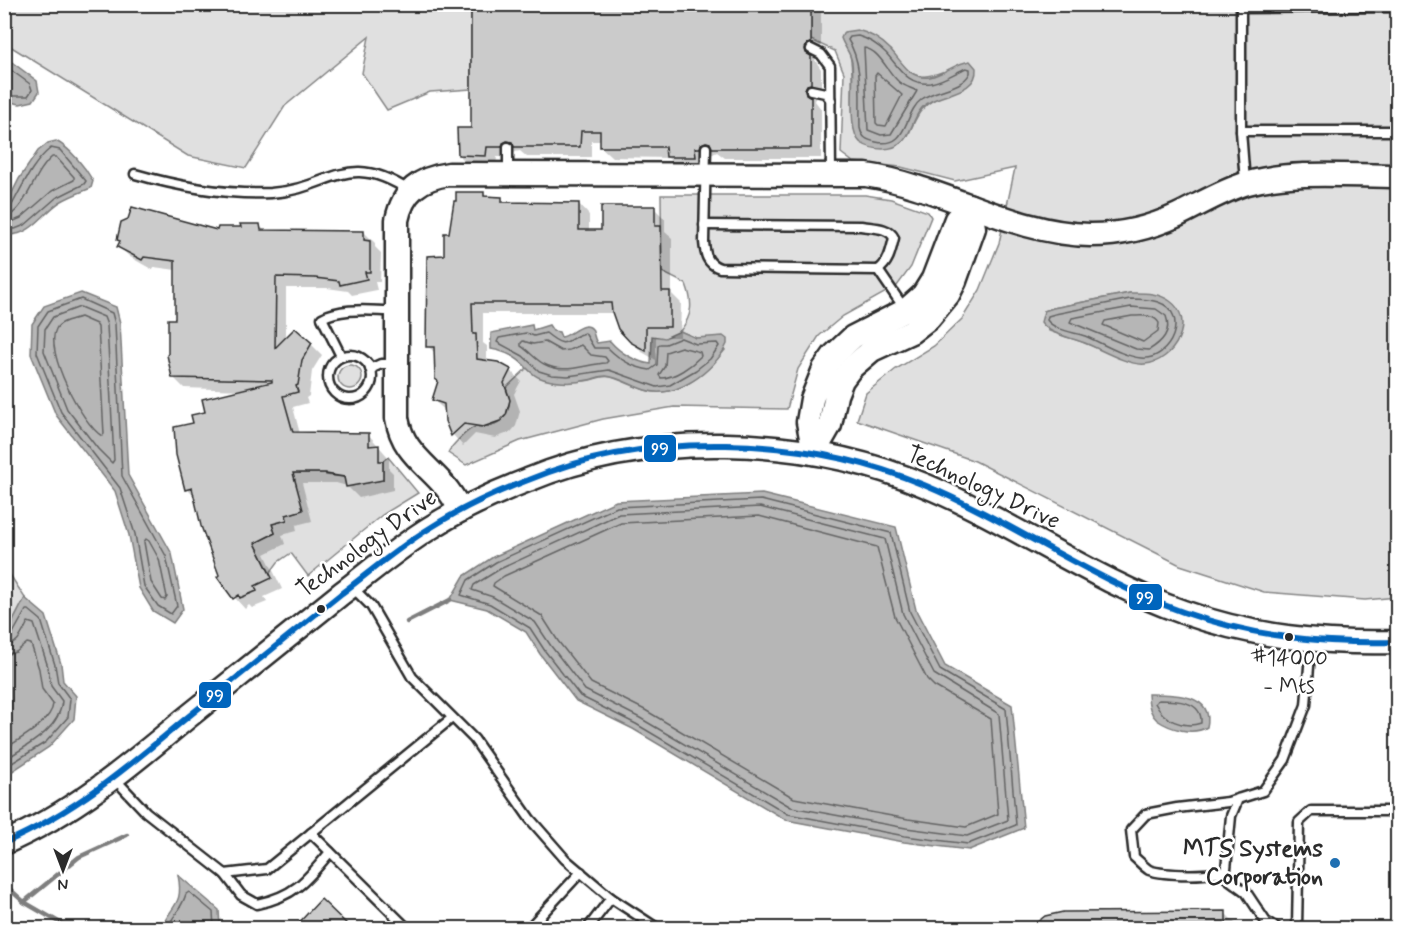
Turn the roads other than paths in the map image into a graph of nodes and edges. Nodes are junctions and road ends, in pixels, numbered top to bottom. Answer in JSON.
{"nodes":[{"id":1,"x":1398,"y":7,"type":"edge"},
{"id":2,"x":811,"y":49,"type":"dead end"},
{"id":3,"x":811,"y":90,"type":"dead end"},
{"id":4,"x":831,"y":100,"type":"junction"},
{"id":5,"x":1241,"y":131,"type":"junction"},
{"id":6,"x":1398,"y":131,"type":"edge"},
{"id":7,"x":508,"y":147,"type":"dead end"},
{"id":8,"x":705,"y":148,"type":"dead end"},
{"id":9,"x":135,"y":174,"type":"dead end"},
{"id":10,"x":508,"y":174,"type":"junction"},
{"id":11,"x":705,"y":175,"type":"junction"},
{"id":12,"x":831,"y":175,"type":"junction"},
{"id":13,"x":1398,"y":176,"type":"edge"},
{"id":14,"x":1246,"y":184,"type":"junction"},
{"id":15,"x":410,"y":191,"type":"junction"},
{"id":16,"x":970,"y":206,"type":"junction"},
{"id":17,"x":704,"y":225,"type":"junction"},
{"id":18,"x":878,"y":270,"type":"junction"},
{"id":19,"x":397,"y":311,"type":"junction"},
{"id":20,"x":912,"y":318,"type":"junction"},
{"id":21,"x":341,"y":356,"type":"junction"},
{"id":22,"x":397,"y":364,"type":"junction"},
{"id":23,"x":370,"y":369,"type":"junction"},
{"id":24,"x":814,"y":453,"type":"junction"},
{"id":25,"x":461,"y":510,"type":"junction"},
{"id":26,"x":351,"y":586,"type":"junction"},
{"id":27,"x":1311,"y":641,"type":"junction"},
{"id":28,"x":1398,"y":642,"type":"edge"},
{"id":29,"x":452,"y":718,"type":"junction"},
{"id":30,"x":114,"y":778,"type":"junction"},
{"id":31,"x":1238,"y":799,"type":"junction"},
{"id":32,"x":1398,"y":811,"type":"edge"},
{"id":33,"x":311,"y":833,"type":"junction"},
{"id":34,"x":4,"y":843,"type":"edge"},
{"id":35,"x":330,"y":852,"type":"junction"},
{"id":36,"x":581,"y":872,"type":"junction"},
{"id":37,"x":1220,"y":873,"type":"junction"},
{"id":38,"x":225,"y":874,"type":"junction"},
{"id":39,"x":611,"y":898,"type":"junction"},
{"id":40,"x":407,"y":928,"type":"edge"},
{"id":41,"x":529,"y":928,"type":"edge"},
{"id":42,"x":588,"y":928,"type":"edge"},
{"id":43,"x":657,"y":928,"type":"edge"},
{"id":44,"x":1277,"y":928,"type":"edge"},
{"id":45,"x":1297,"y":928,"type":"edge"}],
"edges":[{"from":1,"to":5,"type":"lane"},
{"from":2,"to":4,"type":"lane"},
{"from":3,"to":4,"type":"lane"},
{"from":4,"to":12,"type":"lane"},
{"from":5,"to":6,"type":"lane"},
{"from":5,"to":14,"type":"lane"},
{"from":7,"to":10,"type":"lane"},
{"from":8,"to":11,"type":"lane"},
{"from":9,"to":15,"type":"lane"},
{"from":10,"to":11,"type":"street"},
{"from":10,"to":15,"type":"street"},
{"from":11,"to":12,"type":"street"},
{"from":11,"to":17,"type":"lane"},
{"from":12,"to":16,"type":"street"},
{"from":13,"to":14,"type":"street"},
{"from":14,"to":16,"type":"street"},
{"from":15,"to":19,"type":"street"},
{"from":16,"to":20,"type":"street"},
{"from":17,"to":18,"type":"lane"},
{"from":17,"to":18,"type":"lane"},
{"from":18,"to":20,"type":"lane"},
{"from":19,"to":21,"type":"lane"},
{"from":19,"to":22,"type":"street"},
{"from":20,"to":24,"type":"street"},
{"from":21,"to":23,"type":"lane"},
{"from":21,"to":23,"type":"lane"},
{"from":22,"to":23,"type":"lane"},
{"from":22,"to":25,"type":"street"},
{"from":24,"to":25,"type":"street","name":"Technology Drive"},
{"from":24,"to":27,"type":"street","name":"Technology Drive"},
{"from":25,"to":26,"type":"street","name":"Technology Drive"},
{"from":26,"to":29,"type":"lane"},
{"from":26,"to":30,"type":"street","name":"Technology Drive"},
{"from":27,"to":28,"type":"street","name":"Technology Drive"},
{"from":27,"to":31,"type":"lane"},
{"from":29,"to":33,"type":"lane"},
{"from":29,"to":36,"type":"lane"},
{"from":30,"to":34,"type":"street","name":"Technology Drive"},
{"from":30,"to":38,"type":"lane"},
{"from":31,"to":37,"type":"lane"},
{"from":31,"to":37,"type":"lane"},
{"from":32,"to":45,"type":"lane"},
{"from":33,"to":35,"type":"lane"},
{"from":33,"to":38,"type":"lane"},
{"from":35,"to":38,"type":"lane"},
{"from":35,"to":40,"type":"lane"},
{"from":36,"to":39,"type":"lane"},
{"from":36,"to":41,"type":"lane"},
{"from":37,"to":44,"type":"lane"},
{"from":39,"to":42,"type":"lane"},
{"from":39,"to":43,"type":"lane"}]}
